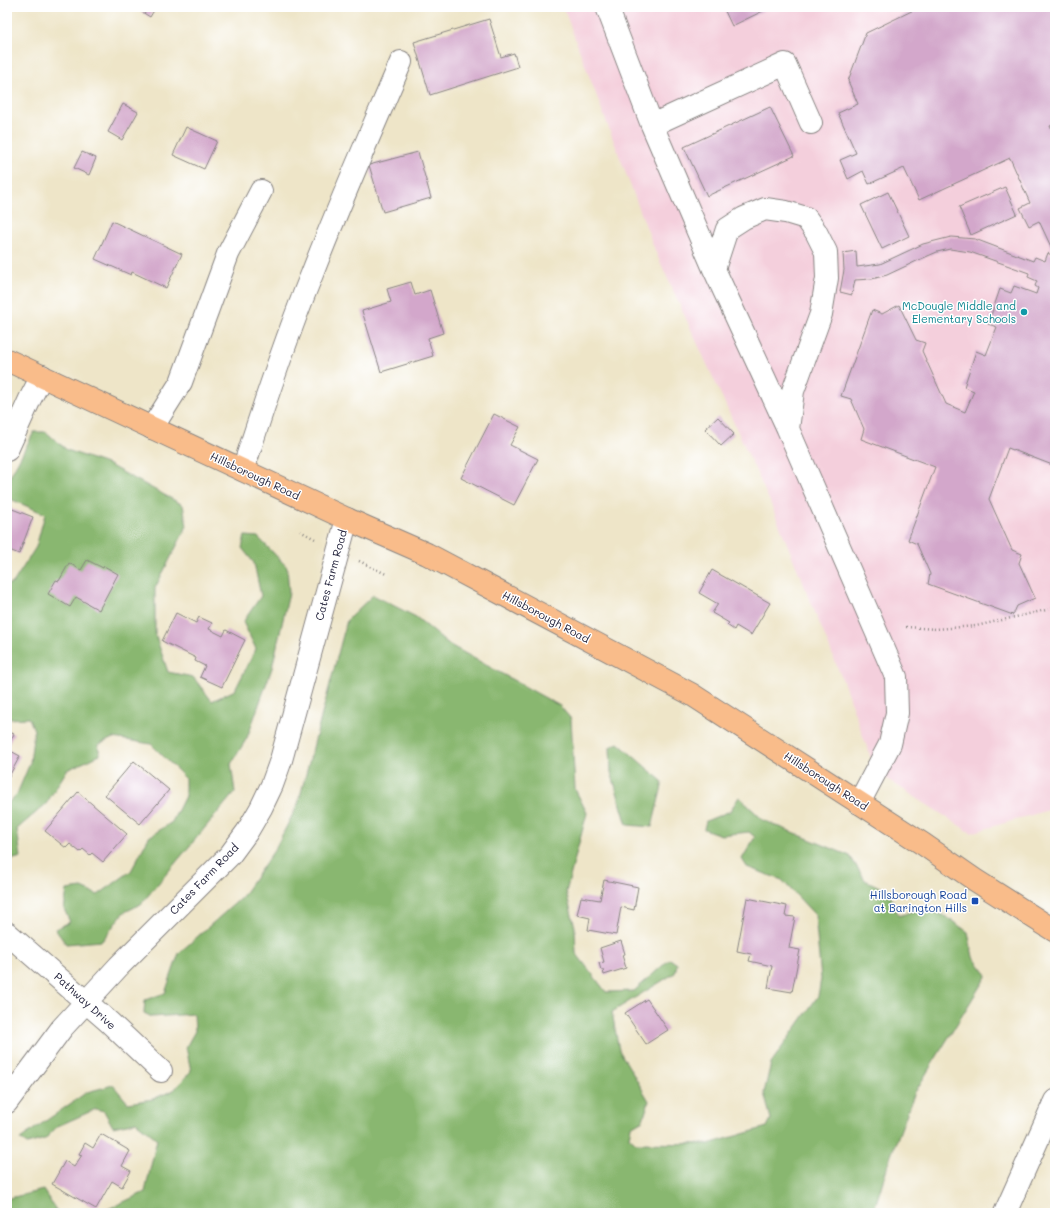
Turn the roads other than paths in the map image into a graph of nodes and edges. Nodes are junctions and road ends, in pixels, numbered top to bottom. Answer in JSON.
{"nodes":[{"id":1,"x":607,"y":7,"type":"edge"},
{"id":2,"x":401,"y":62,"type":"dead end"},
{"id":3,"x":811,"y":123,"type":"dead end"},
{"id":4,"x":652,"y":125,"type":"junction"},
{"id":5,"x":261,"y":191,"type":"dead end"},
{"id":6,"x":714,"y":269,"type":"junction"},
{"id":7,"x":7,"y":360,"type":"edge"},
{"id":8,"x":42,"y":376,"type":"junction"},
{"id":9,"x":152,"y":428,"type":"junction"},
{"id":10,"x":788,"y":429,"type":"junction"},
{"id":11,"x":7,"y":450,"type":"edge"},
{"id":12,"x":243,"y":470,"type":"junction"},
{"id":13,"x":347,"y":519,"type":"junction"},
{"id":14,"x":859,"y":803,"type":"junction"},
{"id":15,"x":1055,"y":931,"type":"edge"},
{"id":16,"x":7,"y":933,"type":"edge"},
{"id":17,"x":86,"y":1002,"type":"junction"},
{"id":18,"x":161,"y":1071,"type":"dead end"},
{"id":19,"x":1055,"y":1101,"type":"edge"},
{"id":20,"x":7,"y":1102,"type":"edge"},
{"id":21,"x":1006,"y":1213,"type":"edge"}],
"edges":[{"from":1,"to":4,"type":"street"},
{"from":2,"to":12,"type":"street"},
{"from":3,"to":4,"type":"street"},
{"from":4,"to":6,"type":"street"},
{"from":5,"to":9,"type":"street"},
{"from":6,"to":10,"type":"street"},
{"from":6,"to":10,"type":"street"},
{"from":7,"to":8,"type":"main road","name":"Hillsborough Road"},
{"from":8,"to":9,"type":"main road","name":"Hillsborough Road"},
{"from":8,"to":11,"type":"street"},
{"from":9,"to":12,"type":"main road","name":"Hillsborough Road"},
{"from":10,"to":14,"type":"street"},
{"from":12,"to":13,"type":"main road","name":"Hillsborough Road"},
{"from":13,"to":14,"type":"main road","name":"Hillsborough Road"},
{"from":13,"to":17,"type":"street","name":"Cates Farm Road"},
{"from":14,"to":15,"type":"main road","name":"Hillsborough Road"},
{"from":16,"to":17,"type":"street","name":"Pathway Drive"},
{"from":17,"to":18,"type":"street","name":"Pathway Drive"},
{"from":17,"to":20,"type":"street","name":"Cates Farm Road"},
{"from":19,"to":21,"type":"street"}]}
